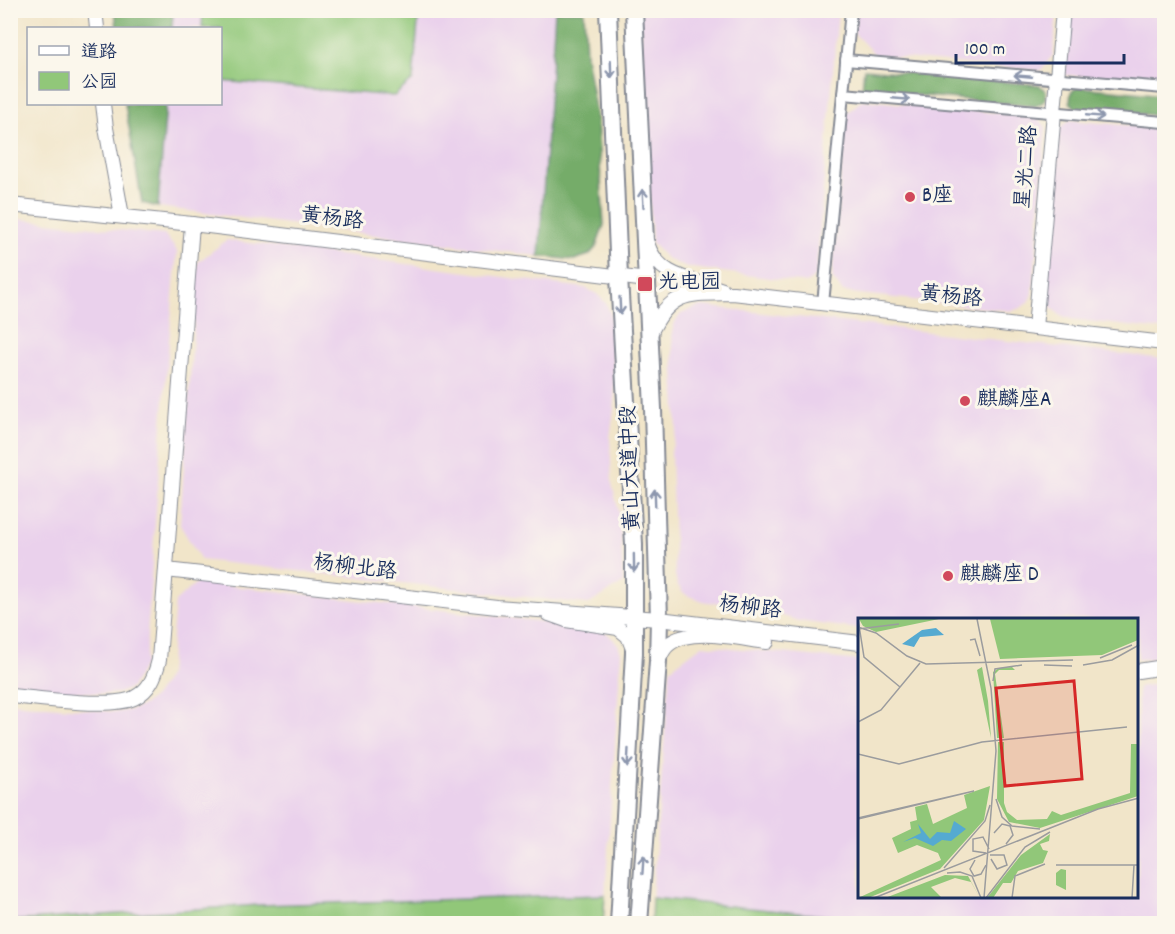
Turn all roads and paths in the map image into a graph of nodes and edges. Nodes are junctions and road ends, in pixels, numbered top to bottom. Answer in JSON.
{"nodes":[{"id":1,"x":95,"y":10,"type":"edge"},
{"id":2,"x":608,"y":10,"type":"edge"},
{"id":3,"x":634,"y":10,"type":"edge"},
{"id":4,"x":851,"y":10,"type":"edge"},
{"id":5,"x":1063,"y":10,"type":"edge"},
{"id":6,"x":97,"y":27,"type":"edge"},
{"id":7,"x":846,"y":60,"type":"junction"},
{"id":8,"x":1057,"y":80,"type":"junction"},
{"id":9,"x":1164,"y":88,"type":"edge"},
{"id":10,"x":843,"y":94,"type":"junction"},
{"id":11,"x":103,"y":105,"type":"edge"},
{"id":12,"x":1054,"y":112,"type":"junction"},
{"id":13,"x":1164,"y":122,"type":"edge"},
{"id":14,"x":10,"y":205,"type":"edge"},
{"id":15,"x":122,"y":216,"type":"junction"},
{"id":16,"x":192,"y":224,"type":"junction"},
{"id":17,"x":645,"y":239,"type":"junction"},
{"id":18,"x":619,"y":277,"type":"junction"},
{"id":19,"x":648,"y":280,"type":"junction"},
{"id":20,"x":733,"y":293,"type":"junction"},
{"id":21,"x":823,"y":304,"type":"junction"},
{"id":22,"x":1035,"y":328,"type":"junction"},
{"id":23,"x":650,"y":334,"type":"junction"},
{"id":24,"x":1164,"y":343,"type":"edge"},
{"id":25,"x":166,"y":570,"type":"junction"},
{"id":26,"x":539,"y":610,"type":"junction"},
{"id":27,"x":635,"y":617,"type":"junction"},
{"id":28,"x":658,"y":619,"type":"junction"},
{"id":29,"x":858,"y":643,"type":"edge"},
{"id":30,"x":858,"y":652,"type":"edge"},
{"id":31,"x":634,"y":653,"type":"junction"},
{"id":32,"x":658,"y":660,"type":"junction"},
{"id":33,"x":1164,"y":667,"type":"edge"},
{"id":34,"x":1139,"y":671,"type":"edge"},
{"id":35,"x":1164,"y":674,"type":"edge"},
{"id":36,"x":1139,"y":678,"type":"edge"},
{"id":37,"x":10,"y":696,"type":"edge"},
{"id":38,"x":619,"y":924,"type":"edge"},
{"id":39,"x":639,"y":924,"type":"edge"}],
"edges":[{"from":1,"to":6,"type":"street"},
{"from":2,"to":18,"type":"main road","name":"黄山大道中段","one_way":true},
{"from":17,"to":3,"type":"main road","name":"黄山大道中段","one_way":true},
{"from":4,"to":7,"type":"street"},
{"from":5,"to":8,"type":"street","name":"星光二路"},
{"from":8,"to":7,"type":"street","one_way":true},
{"from":7,"to":10,"type":"street"},
{"from":8,"to":9,"type":"street"},
{"from":8,"to":12,"type":"street","name":"星光二路"},
{"from":10,"to":12,"type":"street","one_way":true},
{"from":10,"to":21,"type":"street"},
{"from":11,"to":15,"type":"street"},
{"from":12,"to":13,"type":"street","one_way":true},
{"from":12,"to":22,"type":"street","name":"星光二路"},
{"from":14,"to":15,"type":"street","name":"黄杨路"},
{"from":15,"to":16,"type":"street","name":"黄杨路"},
{"from":16,"to":18,"type":"street","name":"黄杨路"},
{"from":16,"to":25,"type":"street"},
{"from":17,"to":19,"type":"main road","name":"黄山大道中段"},
{"from":17,"to":20,"type":"street"},
{"from":18,"to":19,"type":"street","name":"黄杨路"},
{"from":18,"to":27,"type":"main road","name":"黄山大道中段","one_way":true},
{"from":19,"to":23,"type":"main road","name":"黄山大道中段"},
{"from":20,"to":21,"type":"street","name":"黄杨路"},
{"from":20,"to":23,"type":"street"},
{"from":21,"to":22,"type":"street","name":"黄杨路"},
{"from":22,"to":24,"type":"street","name":"黄杨路"},
{"from":28,"to":23,"type":"main road","name":"黄山大道中段","one_way":true},
{"from":25,"to":26,"type":"street","name":"杨柳北路"},
{"from":25,"to":37,"type":"street"},
{"from":26,"to":27,"type":"street","name":"杨柳路"},
{"from":26,"to":31,"type":"street"},
{"from":27,"to":28,"type":"street","name":"杨柳路"},
{"from":27,"to":31,"type":"main road","name":"黄山大道中段"},
{"from":28,"to":29,"type":"street","name":"杨柳路"},
{"from":28,"to":32,"type":"main road","name":"黄山大道中段"},
{"from":30,"to":32,"type":"street","name":"杨柳路"},
{"from":31,"to":38,"type":"main road","name":"黄山大道中段","one_way":true},
{"from":39,"to":32,"type":"main road","name":"黄山大道中段","one_way":true},
{"from":33,"to":34,"type":"street"},
{"from":35,"to":36,"type":"street"}]}
